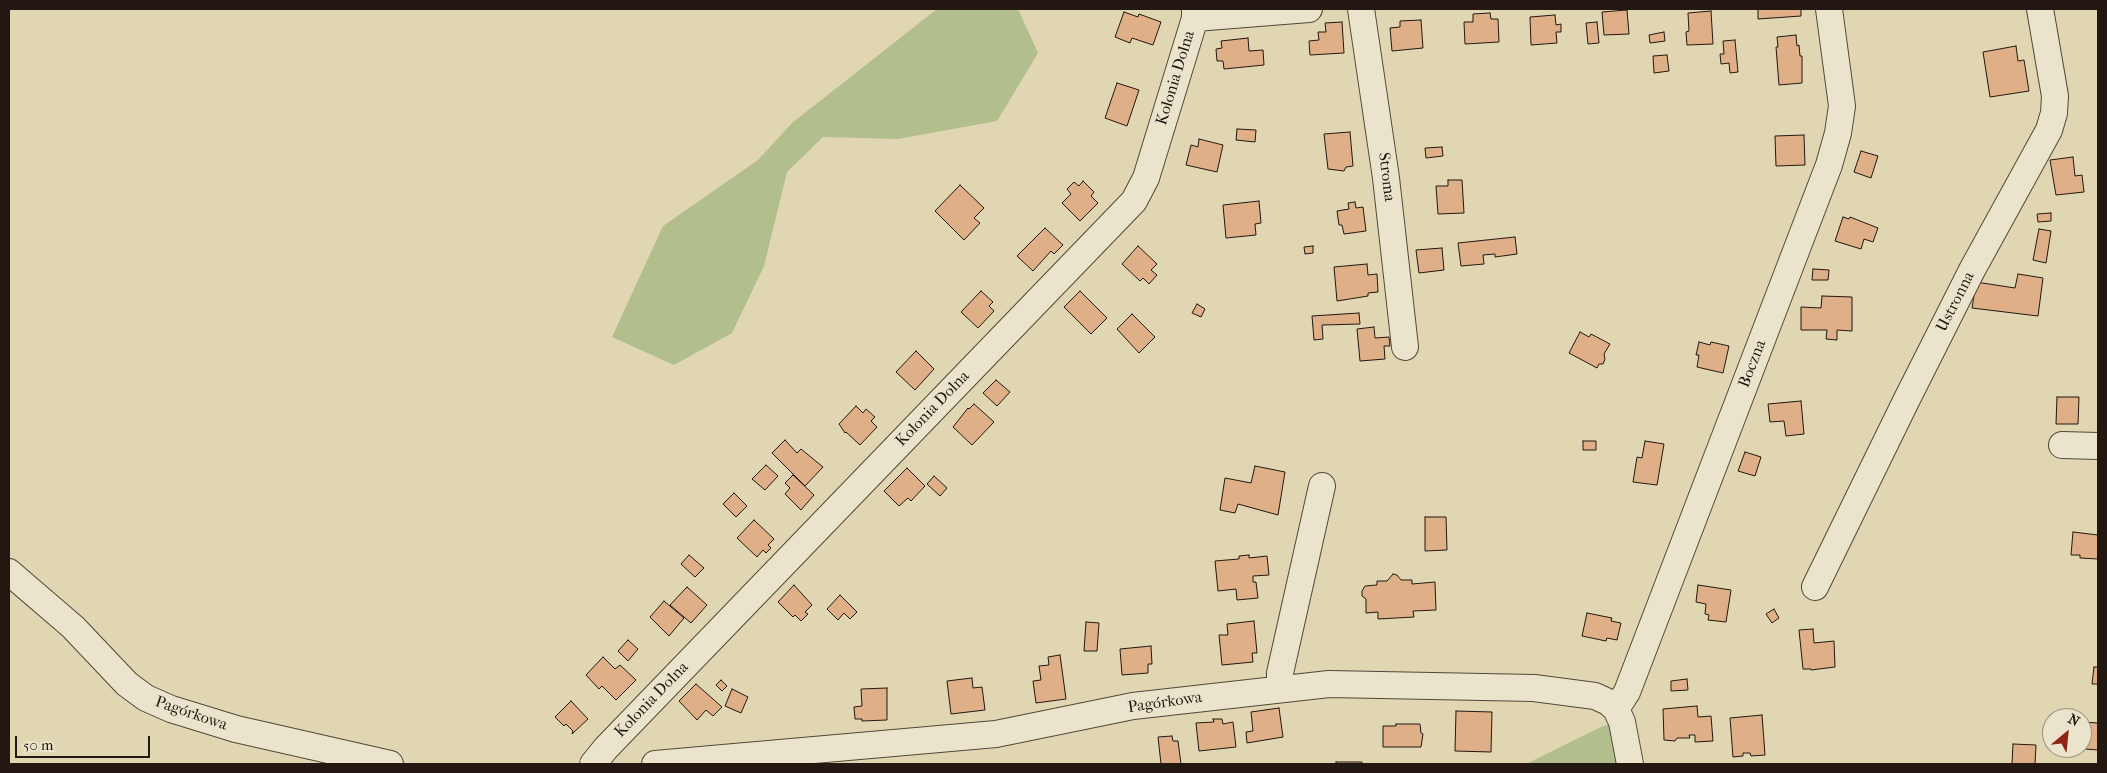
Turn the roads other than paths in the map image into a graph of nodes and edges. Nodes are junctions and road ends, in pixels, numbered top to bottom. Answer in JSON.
{"nodes":[{"id":1,"x":1309,"y":9,"type":"edge"},
{"id":2,"x":1361,"y":9,"type":"edge"},
{"id":3,"x":1829,"y":9,"type":"edge"},
{"id":4,"x":2040,"y":9,"type":"edge"},
{"id":5,"x":1195,"y":13,"type":"edge"},
{"id":6,"x":1405,"y":347,"type":"dead end"},
{"id":7,"x":2062,"y":445,"type":"dead end"},
{"id":8,"x":2098,"y":446,"type":"edge"},
{"id":9,"x":1322,"y":486,"type":"dead end"},
{"id":10,"x":9,"y":572,"type":"edge"},
{"id":11,"x":1815,"y":587,"type":"dead end"},
{"id":12,"x":1280,"y":689,"type":"junction"},
{"id":13,"x":1616,"y":709,"type":"junction"},
{"id":14,"x":379,"y":763,"type":"edge"},
{"id":15,"x":593,"y":764,"type":"edge"},
{"id":16,"x":656,"y":764,"type":"edge"},
{"id":17,"x":1630,"y":764,"type":"edge"}],
"edges":[{"from":1,"to":5,"type":"street"},
{"from":2,"to":6,"type":"street","name":"Stroma"},
{"from":3,"to":13,"type":"street","name":"Boczna"},
{"from":4,"to":11,"type":"street","name":"Ustronna"},
{"from":5,"to":15,"type":"street","name":"Kolonia Dolna"},
{"from":7,"to":8,"type":"street"},
{"from":9,"to":12,"type":"street"},
{"from":10,"to":14,"type":"street","name":"Pagórkowa"},
{"from":12,"to":13,"type":"street","name":"Pagórkowa"},
{"from":12,"to":16,"type":"street","name":"Pagórkowa"},
{"from":13,"to":17,"type":"street"}]}
